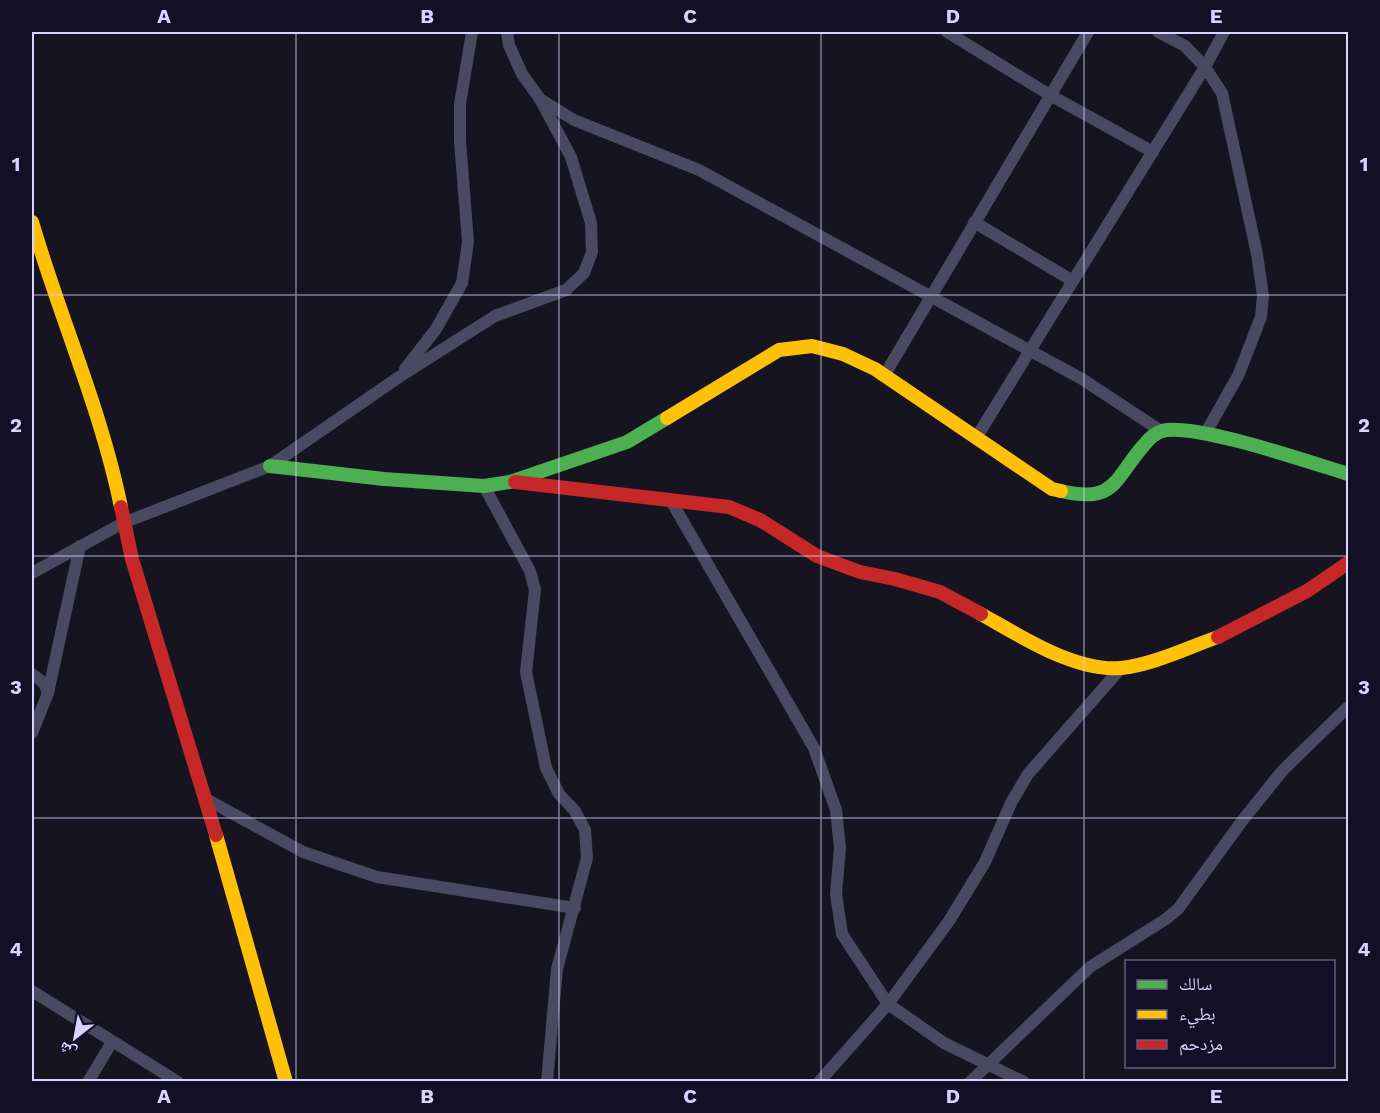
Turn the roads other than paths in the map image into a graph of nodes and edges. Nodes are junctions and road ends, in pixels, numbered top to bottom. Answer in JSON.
{"nodes":[{"id":1,"x":472,"y":32,"type":"edge"},
{"id":2,"x":507,"y":32,"type":"edge"},
{"id":3,"x":947,"y":32,"type":"edge"},
{"id":4,"x":1088,"y":32,"type":"edge"},
{"id":5,"x":1158,"y":32,"type":"edge"},
{"id":6,"x":1224,"y":32,"type":"edge"},
{"id":7,"x":1205,"y":67,"type":"junction"},
{"id":8,"x":1050,"y":95,"type":"junction"},
{"id":9,"x":540,"y":99,"type":"junction"},
{"id":10,"x":1153,"y":152,"type":"junction"},
{"id":11,"x":32,"y":222,"type":"edge"},
{"id":12,"x":974,"y":222,"type":"junction"},
{"id":13,"x":1073,"y":281,"type":"junction"},
{"id":14,"x":930,"y":297,"type":"junction"},
{"id":15,"x":1030,"y":351,"type":"junction"},
{"id":16,"x":884,"y":376,"type":"junction"},
{"id":17,"x":399,"y":377,"type":"junction"},
{"id":18,"x":1161,"y":431,"type":"junction"},
{"id":19,"x":1204,"y":434,"type":"junction"},
{"id":20,"x":976,"y":438,"type":"junction"},
{"id":21,"x":270,"y":466,"type":"junction"},
{"id":22,"x":1348,"y":474,"type":"edge"},
{"id":23,"x":510,"y":482,"type":"junction"},
{"id":24,"x":484,"y":486,"type":"junction"},
{"id":25,"x":670,"y":499,"type":"junction"},
{"id":26,"x":123,"y":523,"type":"junction"},
{"id":27,"x":80,"y":546,"type":"junction"},
{"id":28,"x":1348,"y":563,"type":"edge"},
{"id":29,"x":32,"y":573,"type":"edge"},
{"id":30,"x":1121,"y":668,"type":"junction"},
{"id":31,"x":32,"y":674,"type":"edge"},
{"id":32,"x":48,"y":693,"type":"junction"},
{"id":33,"x":1348,"y":707,"type":"edge"},
{"id":34,"x":32,"y":733,"type":"edge"},
{"id":35,"x":206,"y":799,"type":"junction"},
{"id":36,"x":574,"y":908,"type":"junction"},
{"id":37,"x":32,"y":991,"type":"edge"},
{"id":38,"x":888,"y":1004,"type":"junction"},
{"id":39,"x":112,"y":1042,"type":"junction"},
{"id":40,"x":989,"y":1065,"type":"junction"},
{"id":41,"x":88,"y":1082,"type":"edge"},
{"id":42,"x":178,"y":1082,"type":"edge"},
{"id":43,"x":285,"y":1082,"type":"edge"},
{"id":44,"x":547,"y":1082,"type":"edge"},
{"id":45,"x":819,"y":1082,"type":"edge"},
{"id":46,"x":970,"y":1082,"type":"edge"},
{"id":47,"x":1023,"y":1082,"type":"edge"}],
"edges":[{"from":1,"to":17,"type":"street"},
{"from":2,"to":9,"type":"street"},
{"from":3,"to":8,"type":"street"},
{"from":4,"to":8,"type":"street"},
{"from":5,"to":7,"type":"street"},
{"from":6,"to":7,"type":"street"},
{"from":7,"to":10,"type":"street"},
{"from":7,"to":19,"type":"street"},
{"from":8,"to":10,"type":"street"},
{"from":8,"to":12,"type":"street"},
{"from":9,"to":14,"type":"street"},
{"from":9,"to":17,"type":"street"},
{"from":10,"to":13,"type":"street"},
{"from":11,"to":26,"type":"street"},
{"from":12,"to":13,"type":"street"},
{"from":12,"to":14,"type":"street"},
{"from":13,"to":15,"type":"street"},
{"from":14,"to":15,"type":"street"},
{"from":14,"to":16,"type":"street"},
{"from":15,"to":18,"type":"street"},
{"from":15,"to":20,"type":"street"},
{"from":16,"to":20,"type":"street"},
{"from":16,"to":23,"type":"street"},
{"from":17,"to":21,"type":"street"},
{"from":18,"to":19,"type":"street"},
{"from":18,"to":20,"type":"street"},
{"from":19,"to":22,"type":"street"},
{"from":21,"to":24,"type":"street"},
{"from":21,"to":26,"type":"street"},
{"from":23,"to":24,"type":"street"},
{"from":23,"to":25,"type":"street"},
{"from":24,"to":36,"type":"street"},
{"from":25,"to":30,"type":"street"},
{"from":25,"to":38,"type":"street"},
{"from":26,"to":27,"type":"street"},
{"from":26,"to":35,"type":"street"},
{"from":27,"to":29,"type":"street"},
{"from":27,"to":32,"type":"street"},
{"from":28,"to":30,"type":"street"},
{"from":30,"to":38,"type":"street"},
{"from":31,"to":32,"type":"street"},
{"from":32,"to":34,"type":"street"},
{"from":33,"to":40,"type":"street"},
{"from":35,"to":36,"type":"street"},
{"from":35,"to":43,"type":"street"},
{"from":36,"to":44,"type":"street"},
{"from":37,"to":39,"type":"street"},
{"from":38,"to":40,"type":"street"},
{"from":38,"to":45,"type":"street"},
{"from":39,"to":41,"type":"street"},
{"from":39,"to":42,"type":"street"},
{"from":40,"to":46,"type":"street"},
{"from":40,"to":47,"type":"street"}]}
